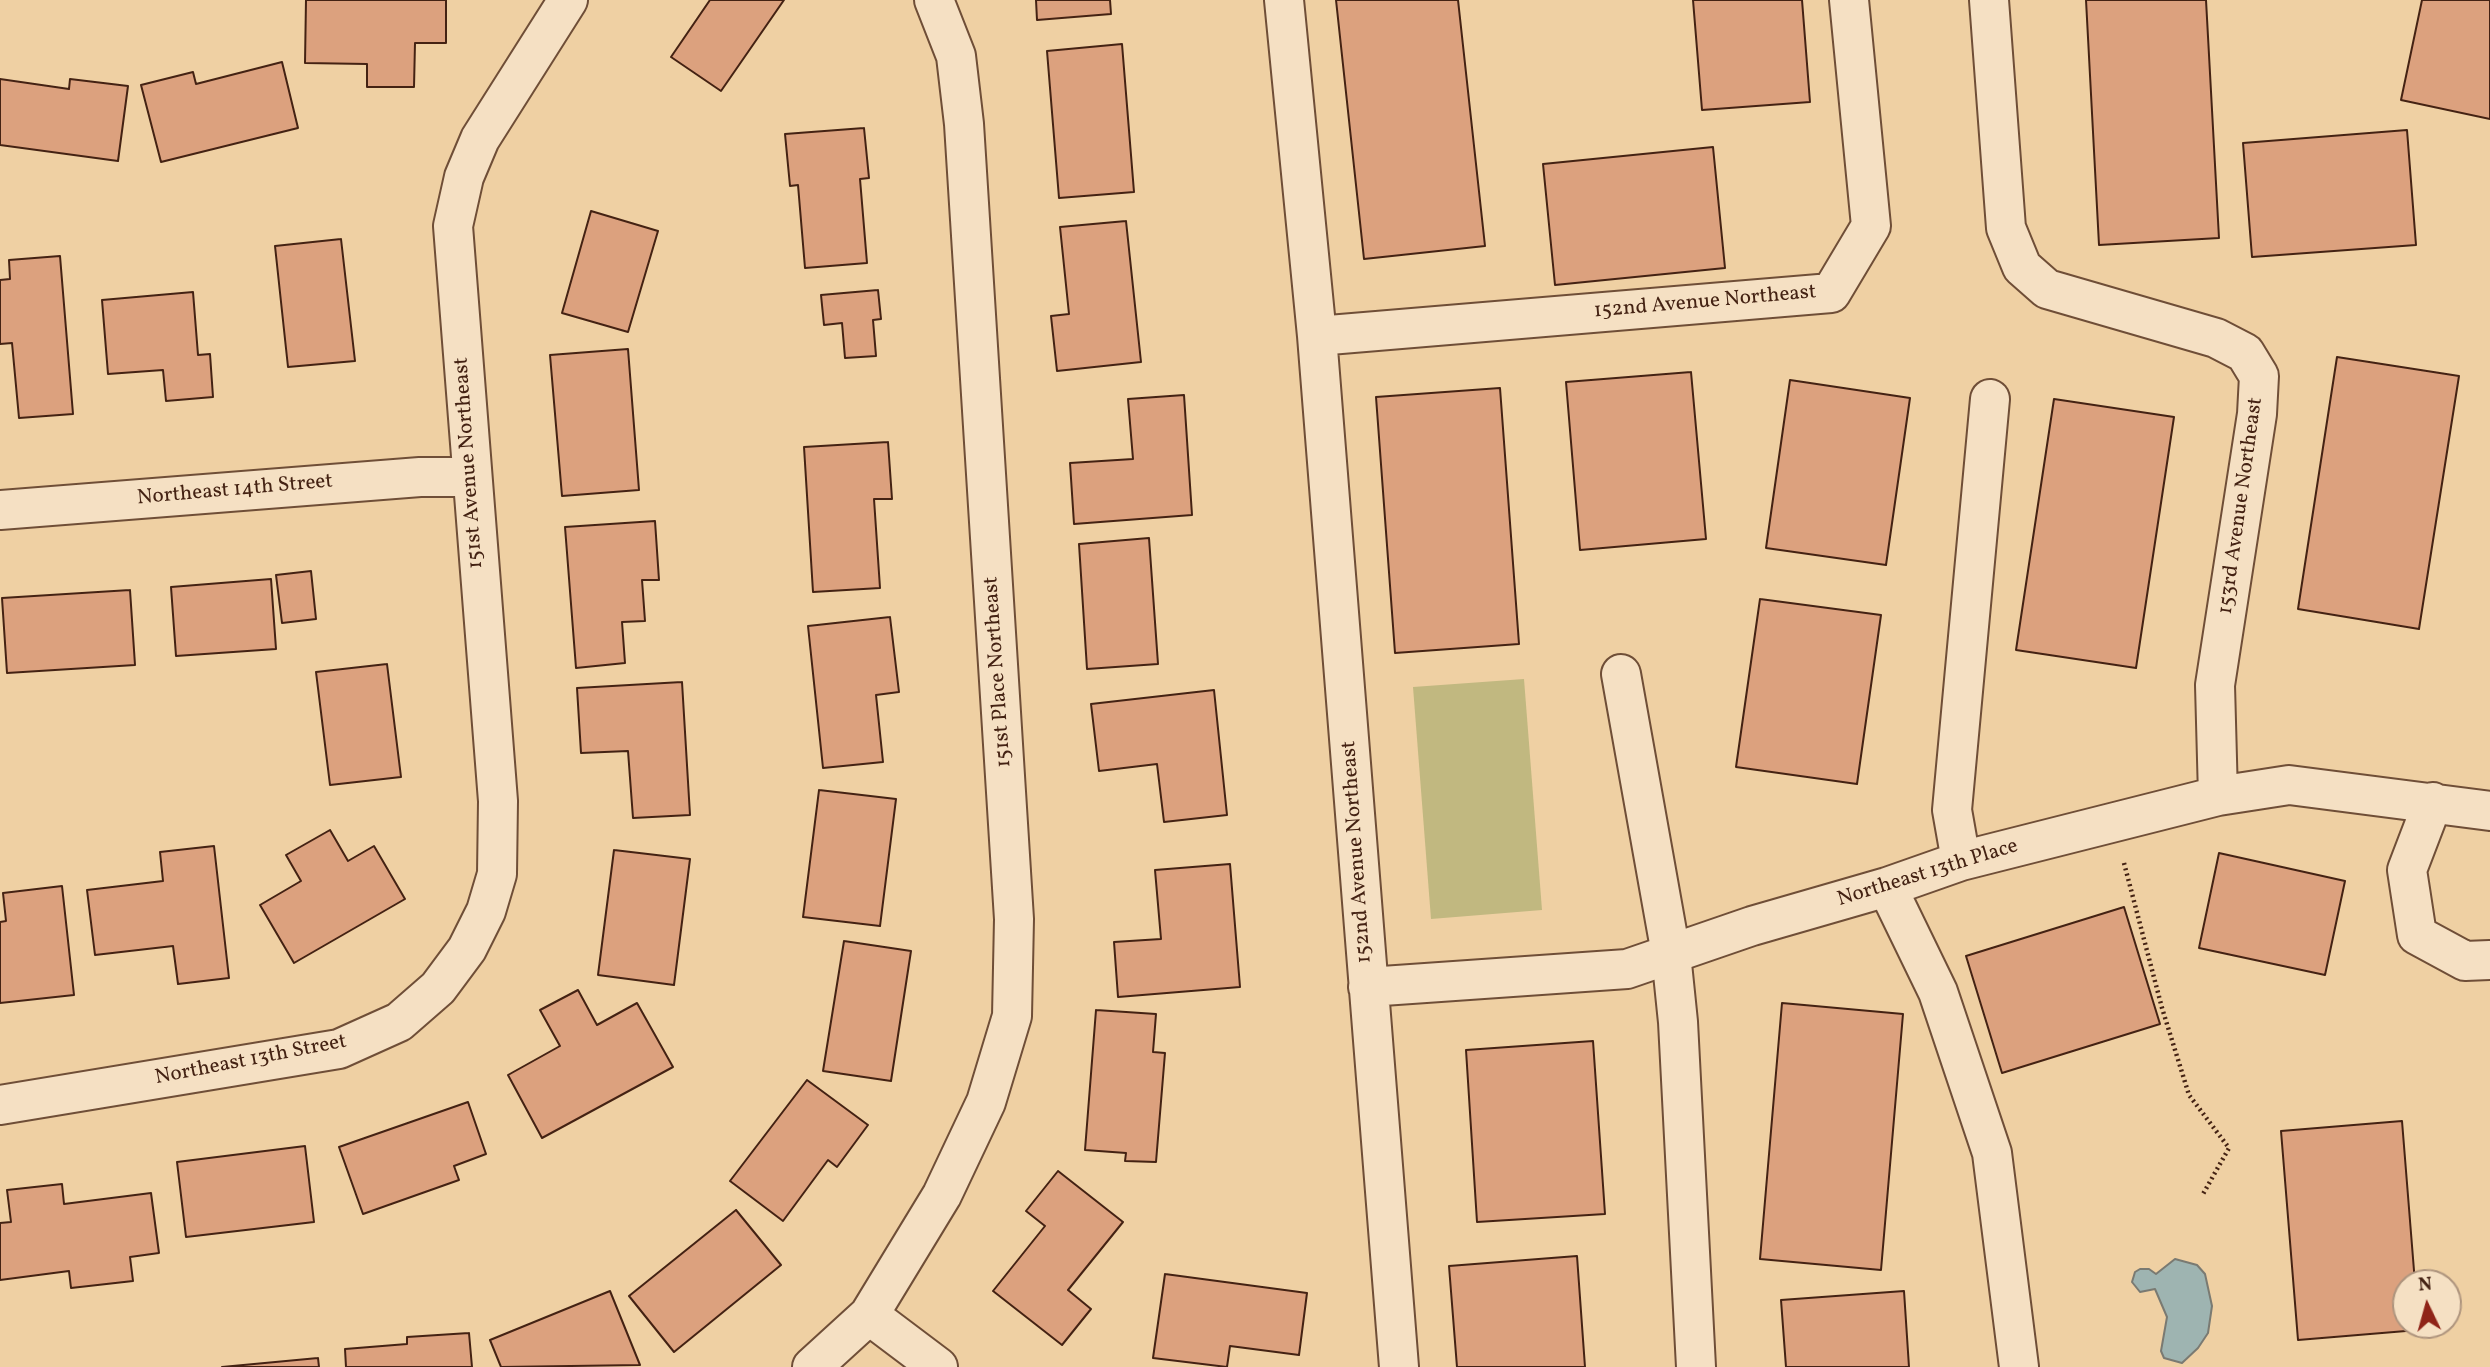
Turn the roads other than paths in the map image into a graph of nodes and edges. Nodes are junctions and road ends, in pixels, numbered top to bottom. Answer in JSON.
{"nodes":[{"id":1,"x":568,"y":0,"type":"edge"},
{"id":2,"x":934,"y":0,"type":"edge"},
{"id":3,"x":1284,"y":0,"type":"edge"},
{"id":4,"x":1849,"y":0,"type":"edge"},
{"id":5,"x":1989,"y":0,"type":"edge"},
{"id":6,"x":1317,"y":336,"type":"junction"},
{"id":7,"x":1990,"y":399,"type":"dead end"},
{"id":8,"x":471,"y":477,"type":"junction"},
{"id":9,"x":0,"y":510,"type":"edge"},
{"id":10,"x":1621,"y":674,"type":"dead end"},
{"id":11,"x":2218,"y":796,"type":"junction"},
{"id":12,"x":2433,"y":802,"type":"junction"},
{"id":13,"x":2490,"y":811,"type":"edge"},
{"id":14,"x":1961,"y":861,"type":"junction"},
{"id":15,"x":1887,"y":887,"type":"junction"},
{"id":16,"x":467,"y":949,"type":"joint"},
{"id":17,"x":1671,"y":954,"type":"junction"},
{"id":18,"x":2490,"y":960,"type":"edge"},
{"id":19,"x":1368,"y":987,"type":"junction"},
{"id":20,"x":0,"y":1105,"type":"edge"},
{"id":21,"x":869,"y":1315,"type":"junction"},
{"id":22,"x":812,"y":1367,"type":"edge"},
{"id":23,"x":938,"y":1367,"type":"edge"},
{"id":24,"x":1399,"y":1367,"type":"edge"},
{"id":25,"x":1696,"y":1367,"type":"edge"},
{"id":26,"x":2019,"y":1367,"type":"edge"}],
"edges":[{"from":1,"to":8,"type":"street","name":"151st Avenue Northeast"},
{"from":2,"to":21,"type":"street","name":"151st Place Northeast"},
{"from":3,"to":6,"type":"street","name":"152nd Avenue Northeast"},
{"from":4,"to":6,"type":"street","name":"152nd Avenue Northeast"},
{"from":5,"to":11,"type":"street","name":"153rd Avenue Northeast"},
{"from":6,"to":19,"type":"street","name":"152nd Avenue Northeast"},
{"from":7,"to":14,"type":"street"},
{"from":8,"to":9,"type":"street","name":"Northeast 14th Street"},
{"from":8,"to":16,"type":"street","name":"151st Avenue Northeast"},
{"from":10,"to":17,"type":"street"},
{"from":11,"to":12,"type":"street","name":"Northeast 13th Place"},
{"from":11,"to":14,"type":"street","name":"Northeast 13th Place"},
{"from":12,"to":13,"type":"street","name":"Northeast 13th Place"},
{"from":12,"to":18,"type":"street"},
{"from":14,"to":15,"type":"street","name":"Northeast 13th Place"},
{"from":15,"to":17,"type":"street","name":"Northeast 13th Place"},
{"from":15,"to":26,"type":"street"},
{"from":16,"to":20,"type":"street","name":"Northeast 13th Street"},
{"from":17,"to":19,"type":"street","name":"Northeast 13th Place"},
{"from":17,"to":25,"type":"street"},
{"from":19,"to":24,"type":"street","name":"152nd Avenue Northeast"},
{"from":21,"to":22,"type":"street","name":"151st Place Northeast"},
{"from":21,"to":23,"type":"street"}]}
